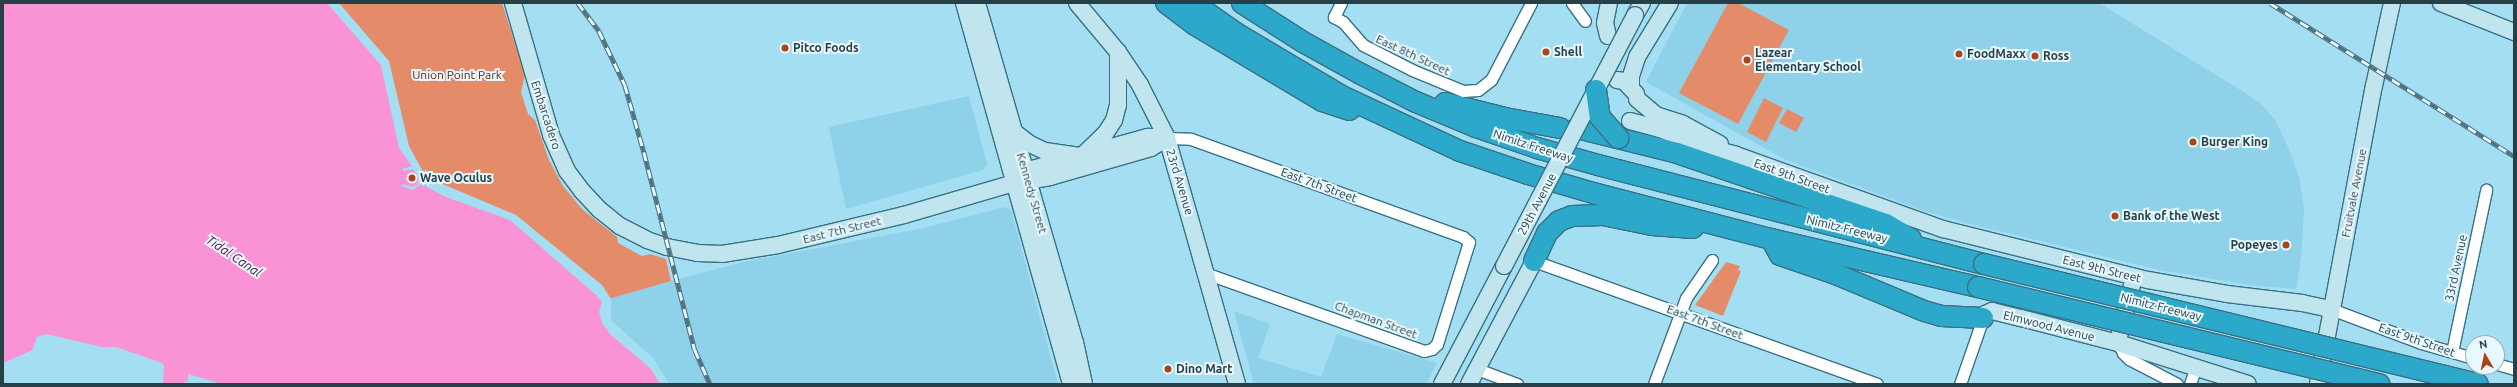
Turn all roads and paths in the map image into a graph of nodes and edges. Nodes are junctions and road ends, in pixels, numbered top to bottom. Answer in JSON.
{"nodes":[{"id":1,"x":512,"y":3,"type":"edge"},
{"id":2,"x":964,"y":3,"type":"edge"},
{"id":3,"x":977,"y":3,"type":"edge"},
{"id":4,"x":1077,"y":3,"type":"edge"},
{"id":5,"x":1166,"y":3,"type":"edge"},
{"id":6,"x":1193,"y":3,"type":"edge"},
{"id":7,"x":1242,"y":3,"type":"edge"},
{"id":8,"x":1342,"y":3,"type":"edge"},
{"id":9,"x":1531,"y":3,"type":"edge"},
{"id":10,"x":1572,"y":3,"type":"edge"},
{"id":11,"x":1609,"y":3,"type":"edge"},
{"id":12,"x":1670,"y":3,"type":"edge"},
{"id":13,"x":2392,"y":3,"type":"edge"},
{"id":14,"x":2441,"y":3,"type":"edge"},
{"id":15,"x":2453,"y":6,"type":"edge"},
{"id":16,"x":1638,"y":9,"type":"edge"},
{"id":17,"x":1585,"y":22,"type":"dead end"},
{"id":18,"x":2514,"y":32,"type":"edge"},
{"id":19,"x":1608,"y":36,"type":"dead end"},
{"id":20,"x":1118,"y":52,"type":"junction"},
{"id":21,"x":1617,"y":80,"type":"dead end"},
{"id":22,"x":1387,"y":87,"type":"junction"},
{"id":23,"x":1596,"y":90,"type":"junction"},
{"id":24,"x":1634,"y":93,"type":"junction"},
{"id":25,"x":1403,"y":126,"type":"junction"},
{"id":26,"x":1568,"y":128,"type":"junction"},
{"id":27,"x":1625,"y":128,"type":"junction"},
{"id":28,"x":1014,"y":132,"type":"junction"},
{"id":29,"x":1167,"y":138,"type":"junction"},
{"id":30,"x":1736,"y":155,"type":"junction"},
{"id":31,"x":1082,"y":156,"type":"junction"},
{"id":32,"x":1023,"y":179,"type":"junction"},
{"id":33,"x":2486,"y":190,"type":"dead end"},
{"id":34,"x":1741,"y":231,"type":"junction"},
{"id":35,"x":1770,"y":239,"type":"junction"},
{"id":36,"x":1469,"y":242,"type":"joint"},
{"id":37,"x":668,"y":247,"type":"joint"},
{"id":38,"x":1926,"y":249,"type":"junction"},
{"id":39,"x":1712,"y":260,"type":"dead end"},
{"id":40,"x":1534,"y":261,"type":"junction"},
{"id":41,"x":1205,"y":273,"type":"junction"},
{"id":42,"x":2134,"y":277,"type":"junction"},
{"id":43,"x":2332,"y":309,"type":"junction"},
{"id":44,"x":1680,"y":313,"type":"junction"},
{"id":45,"x":1983,"y":318,"type":"junction"},
{"id":46,"x":2118,"y":343,"type":"junction"},
{"id":47,"x":2452,"y":352,"type":"junction"},
{"id":48,"x":2465,"y":356,"type":"edge"},
{"id":49,"x":2196,"y":367,"type":"junction"},
{"id":50,"x":1477,"y":369,"type":"junction"},
{"id":51,"x":1071,"y":384,"type":"edge"},
{"id":52,"x":1084,"y":384,"type":"edge"},
{"id":53,"x":1237,"y":384,"type":"edge"},
{"id":54,"x":1442,"y":384,"type":"edge"},
{"id":55,"x":1469,"y":384,"type":"edge"},
{"id":56,"x":1517,"y":384,"type":"edge"},
{"id":57,"x":1654,"y":384,"type":"edge"},
{"id":58,"x":1876,"y":384,"type":"edge"},
{"id":59,"x":1960,"y":384,"type":"edge"},
{"id":60,"x":2177,"y":384,"type":"edge"},
{"id":61,"x":2190,"y":384,"type":"edge"},
{"id":62,"x":2248,"y":384,"type":"edge"},
{"id":63,"x":2318,"y":384,"type":"edge"},
{"id":64,"x":2379,"y":384,"type":"edge"},
{"id":65,"x":2478,"y":384,"type":"edge"}],
"edges":[{"from":1,"to":37,"type":"main road","name":"Embarcadero"},
{"from":2,"to":32,"type":"main road","name":"Kennedy Street"},
{"from":3,"to":28,"type":"main road","name":"Kennedy Street"},
{"from":4,"to":20,"type":"main road","name":"23rd Avenue"},
{"from":5,"to":25,"type":"highway"},
{"from":6,"to":25,"type":"highway","name":"Nimitz Freeway"},
{"from":7,"to":22,"type":"highway","name":"Nimitz Freeway"},
{"from":8,"to":9,"type":"street","name":"East 8th Street"},
{"from":10,"to":17,"type":"street"},
{"from":11,"to":19,"type":"main road"},
{"from":12,"to":24,"type":"main road"},
{"from":13,"to":43,"type":"main road","name":"Fruitvale Avenue"},
{"from":14,"to":15,"type":"main road"},
{"from":15,"to":18,"type":"main road"},
{"from":16,"to":23,"type":"main road","name":"29th Avenue","bridge":true},
{"from":20,"to":29,"type":"main road","name":"23rd Avenue"},
{"from":20,"to":31,"type":"main road"},
{"from":21,"to":24,"type":"main road","name":"East 9th Street"},
{"from":22,"to":26,"type":"highway"},
{"from":22,"to":38,"type":"highway","name":"Nimitz Freeway"},
{"from":23,"to":26,"type":"main road","name":"29th Avenue","bridge":true},
{"from":23,"to":27,"type":"highway","bridge":true},
{"from":24,"to":27,"type":"main road"},
{"from":24,"to":30,"type":"main road","name":"East 9th Street"},
{"from":25,"to":34,"type":"highway","name":"Nimitz Freeway"},
{"from":26,"to":27,"type":"highway"},
{"from":26,"to":54,"type":"main road","name":"29th Avenue","bridge":true},
{"from":27,"to":30,"type":"main road","name":"East 9th Street"},
{"from":27,"to":38,"type":"highway"},
{"from":28,"to":31,"type":"main road"},
{"from":28,"to":32,"type":"main road","name":"Kennedy Street"},
{"from":29,"to":31,"type":"main road","name":"East 7th Street"},
{"from":29,"to":32,"type":"main road","name":"East 7th Street"},
{"from":29,"to":36,"type":"street","name":"East 7th Street"},
{"from":29,"to":41,"type":"main road","name":"23rd Avenue"},
{"from":30,"to":42,"type":"main road","name":"East 9th Street"},
{"from":31,"to":32,"type":"main road","name":"East 7th Street"},
{"from":32,"to":37,"type":"main road","name":"East 7th Street"},
{"from":32,"to":51,"type":"main road","name":"Kennedy Street"},
{"from":32,"to":52,"type":"main road","name":"Kennedy Street"},
{"from":33,"to":47,"type":"street","name":"33rd Avenue"},
{"from":34,"to":35,"type":"highway","name":"Nimitz Freeway"},
{"from":34,"to":40,"type":"highway"},
{"from":35,"to":45,"type":"highway"},
{"from":35,"to":64,"type":"highway","name":"Nimitz Freeway","bridge":true},
{"from":36,"to":41,"type":"street","name":"Chapman Street"},
{"from":38,"to":65,"type":"highway","name":"Nimitz Freeway","bridge":true},
{"from":39,"to":44,"type":"street"},
{"from":40,"to":44,"type":"street","name":"East 7th Street"},
{"from":40,"to":50,"type":"main road"},
{"from":41,"to":53,"type":"main road","name":"23rd Avenue"},
{"from":42,"to":43,"type":"main road","name":"East 9th Street"},
{"from":42,"to":46,"type":"main road"},
{"from":43,"to":47,"type":"street","name":"East 9th Street"},
{"from":43,"to":63,"type":"main road","name":"Fruitvale Avenue"},
{"from":44,"to":57,"type":"street"},
{"from":44,"to":58,"type":"street","name":"East 7th Street"},
{"from":45,"to":46,"type":"main road","name":"Elmwood Avenue"},
{"from":45,"to":59,"type":"street"},
{"from":46,"to":49,"type":"main road","name":"Elmwood Avenue"},
{"from":46,"to":60,"type":"street"},
{"from":47,"to":48,"type":"street","name":"East 9th Street"},
{"from":49,"to":61,"type":"street"},
{"from":49,"to":62,"type":"main road","name":"Elmwood Avenue"},
{"from":50,"to":55,"type":"main road"},
{"from":50,"to":56,"type":"street"}]}
